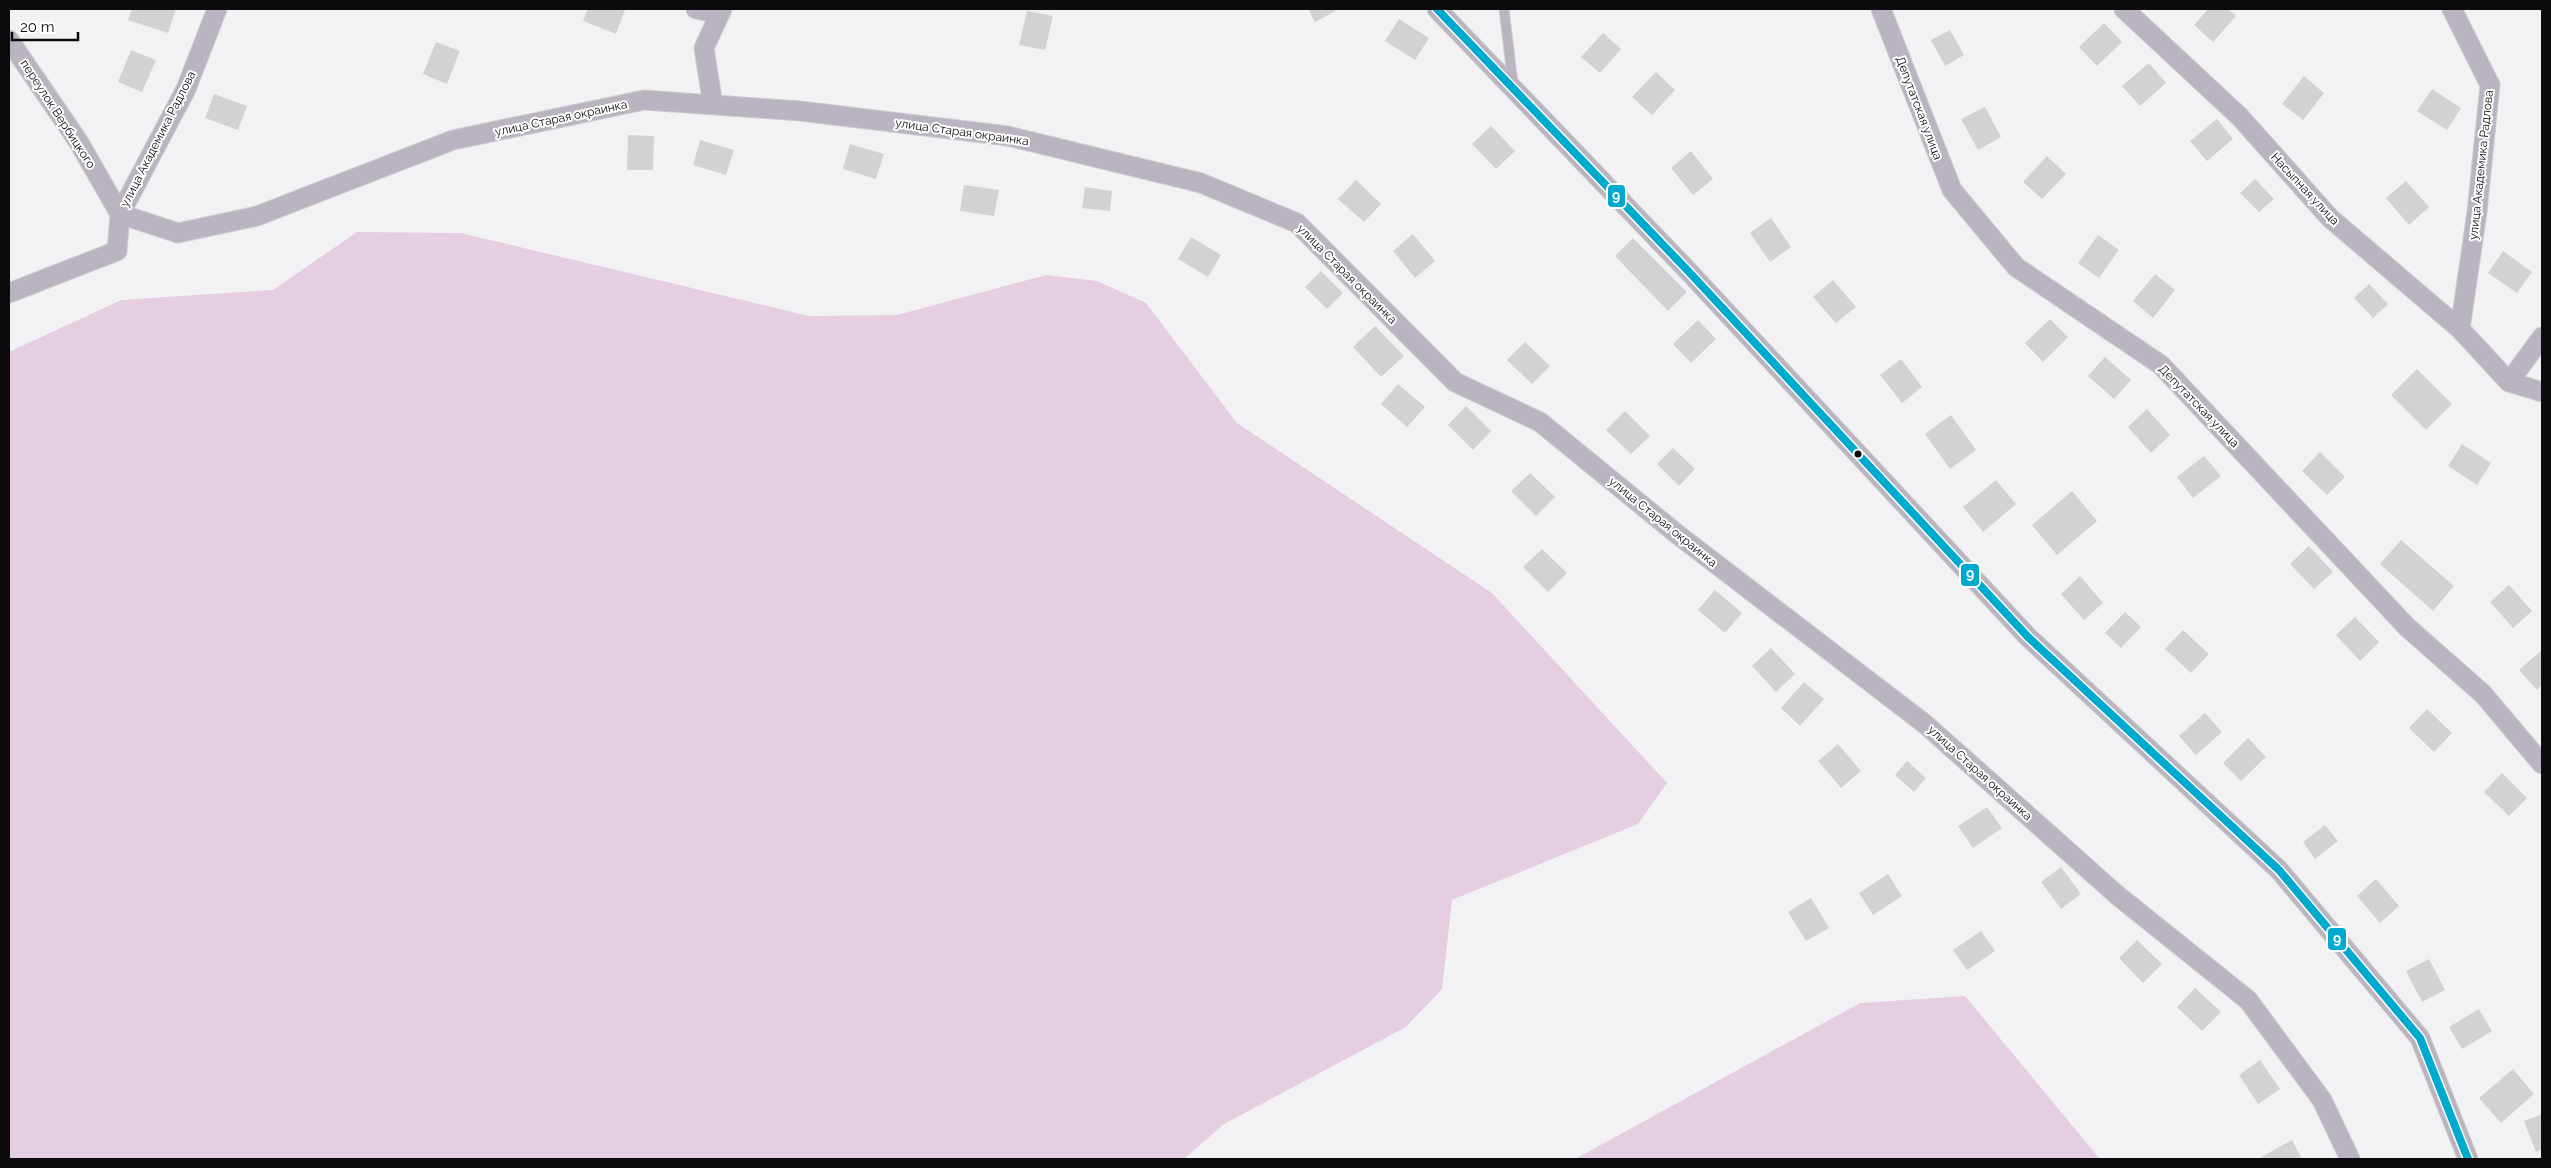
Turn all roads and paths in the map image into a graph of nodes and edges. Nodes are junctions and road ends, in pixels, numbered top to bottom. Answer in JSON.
{"nodes":[{"id":1,"x":217,"y":9,"type":"edge"},
{"id":2,"x":696,"y":9,"type":"edge"},
{"id":3,"x":1437,"y":9,"type":"edge"},
{"id":4,"x":1504,"y":9,"type":"edge"},
{"id":5,"x":1881,"y":9,"type":"edge"},
{"id":6,"x":2124,"y":9,"type":"edge"},
{"id":7,"x":2452,"y":9,"type":"edge"},
{"id":8,"x":720,"y":12,"type":"edge"},
{"id":9,"x":9,"y":40,"type":"edge"},
{"id":10,"x":1514,"y":89,"type":"junction"},
{"id":11,"x":713,"y":105,"type":"junction"},
{"id":12,"x":120,"y":214,"type":"junction"},
{"id":13,"x":9,"y":292,"type":"edge"},
{"id":14,"x":2460,"y":329,"type":"junction"},
{"id":15,"x":2542,"y":337,"type":"edge"},
{"id":16,"x":2509,"y":382,"type":"junction"},
{"id":17,"x":2542,"y":392,"type":"edge"},
{"id":18,"x":2542,"y":764,"type":"edge"},
{"id":19,"x":2350,"y":1159,"type":"edge"},
{"id":20,"x":2468,"y":1159,"type":"edge"}],
"edges":[{"from":1,"to":12,"type":"street","name":"улица Академика Радлова"},
{"from":2,"to":8,"type":"street"},
{"from":3,"to":10,"type":"street"},
{"from":4,"to":10,"type":"lane"},
{"from":5,"to":18,"type":"street","name":"Депутатская улица"},
{"from":6,"to":14,"type":"street","name":"Насыпная улица"},
{"from":7,"to":14,"type":"street","name":"улица Академика Радлова"},
{"from":8,"to":11,"type":"street"},
{"from":9,"to":12,"type":"street","name":"переулок Вербицкого"},
{"from":10,"to":20,"type":"street"},
{"from":11,"to":12,"type":"street","name":"улица Старая окраинка"},
{"from":11,"to":19,"type":"street","name":"улица Старая окраинка"},
{"from":12,"to":13,"type":"street"},
{"from":14,"to":16,"type":"street","name":"Насыпная улица"},
{"from":15,"to":16,"type":"street"},
{"from":16,"to":17,"type":"street"}]}
